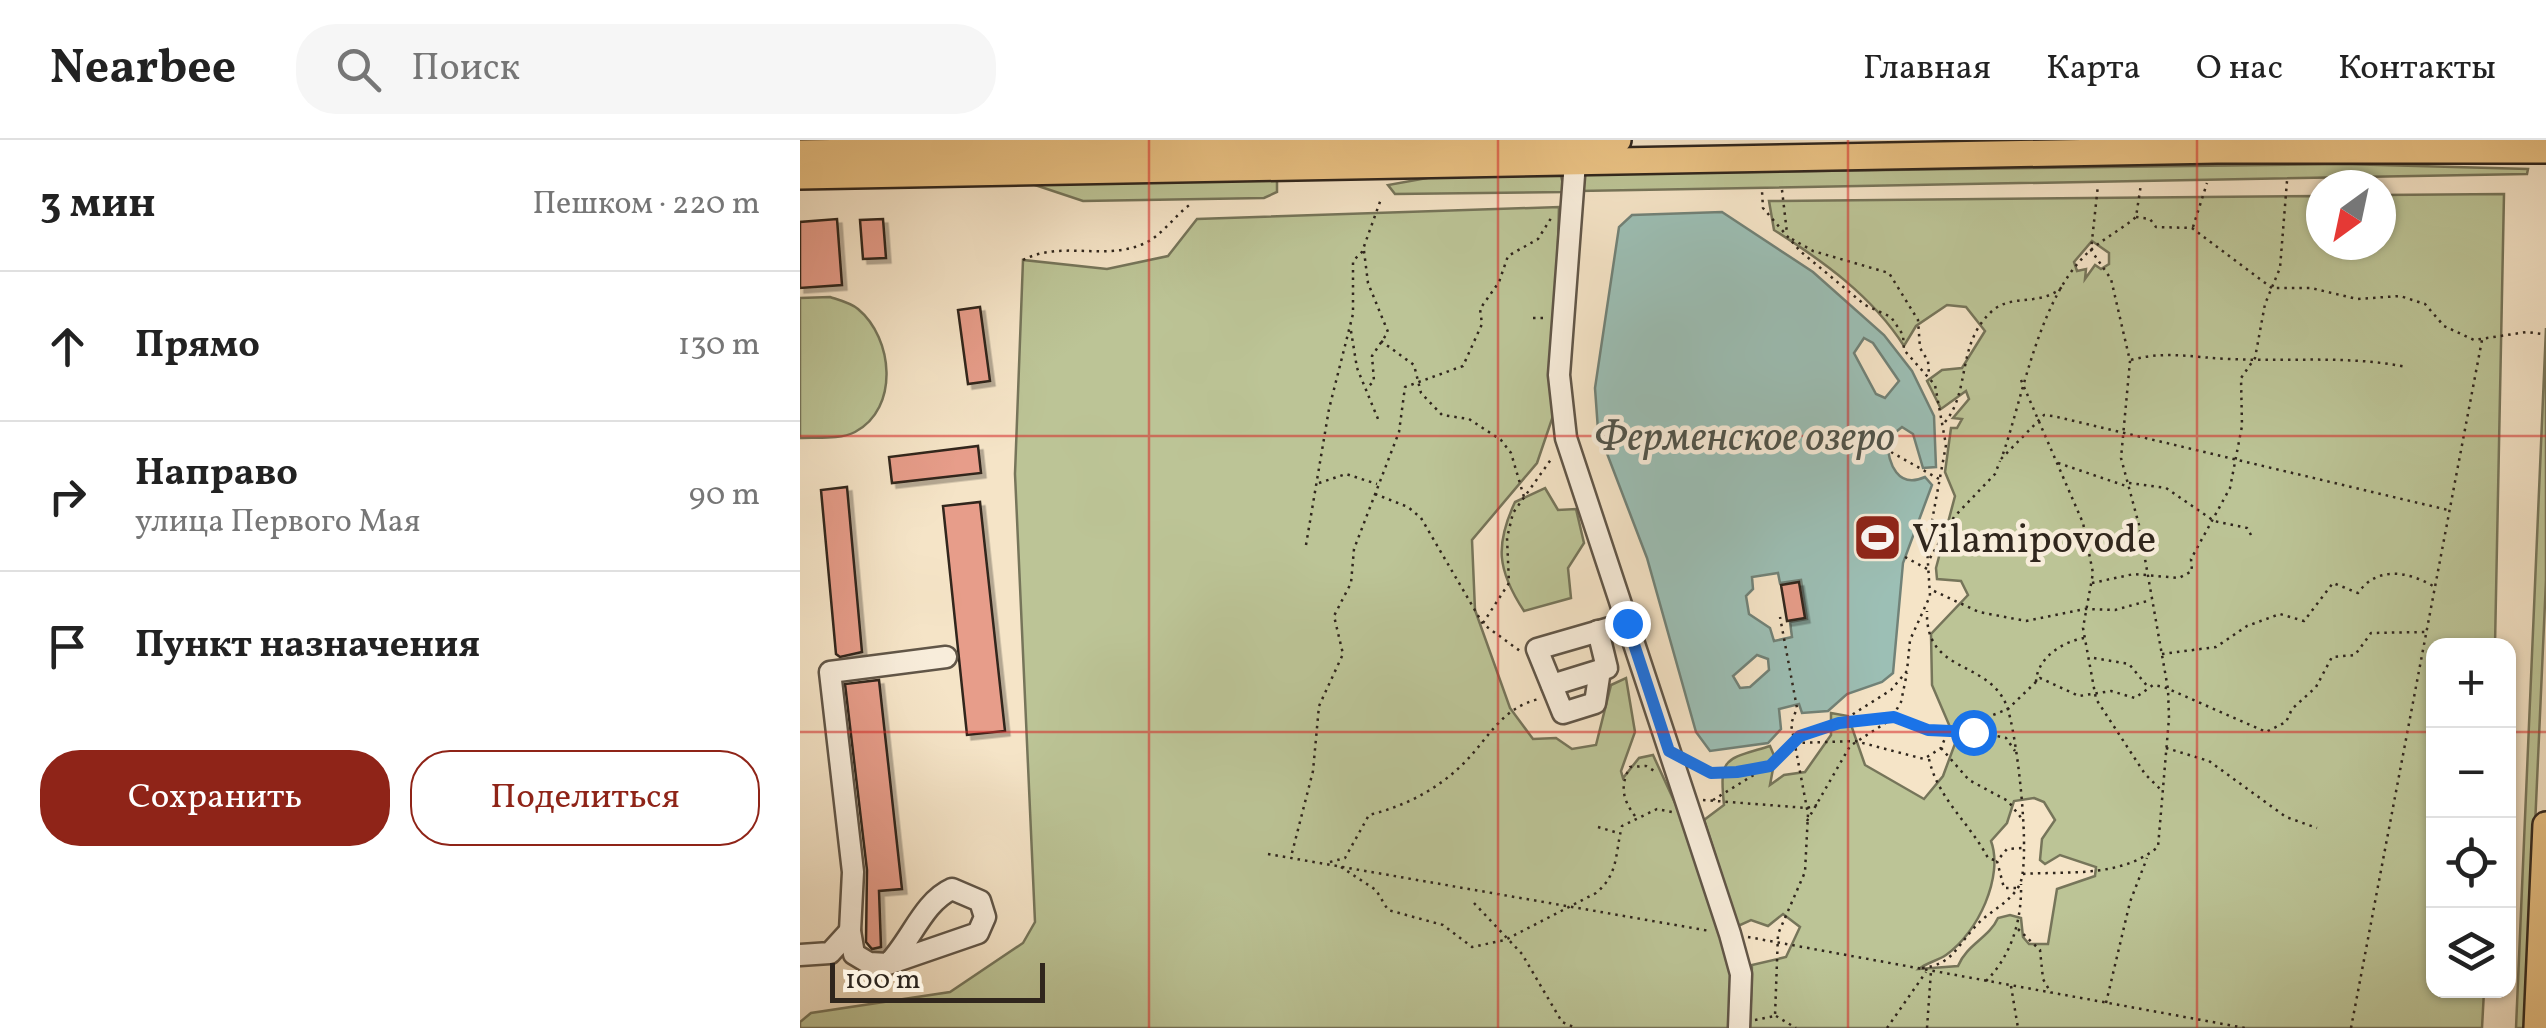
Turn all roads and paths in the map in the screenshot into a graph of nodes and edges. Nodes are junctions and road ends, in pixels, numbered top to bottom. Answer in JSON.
{"nodes":[{"id":1,"x":1618,"y":140,"type":"edge"},
{"id":2,"x":1457,"y":142,"type":"edge"},
{"id":3,"x":880,"y":146,"type":"edge"},
{"id":4,"x":2546,"y":150,"type":"edge"},
{"id":5,"x":800,"y":153,"type":"edge"},
{"id":6,"x":1575,"y":162,"type":"junction"},
{"id":7,"x":800,"y":176,"type":"edge"},
{"id":8,"x":2287,"y":181,"type":"dead end"},
{"id":9,"x":2208,"y":183,"type":"dead end"},
{"id":10,"x":2098,"y":184,"type":"dead end"},
{"id":11,"x":2141,"y":184,"type":"dead end"},
{"id":12,"x":1762,"y":190,"type":"dead end"},
{"id":13,"x":1782,"y":190,"type":"dead end"},
{"id":14,"x":1381,"y":199,"type":"dead end"},
{"id":15,"x":1192,"y":203,"type":"dead end"},
{"id":16,"x":1556,"y":210,"type":"dead end"},
{"id":17,"x":2136,"y":216,"type":"junction"},
{"id":18,"x":2192,"y":228,"type":"junction"},
{"id":19,"x":1789,"y":237,"type":"junction"},
{"id":20,"x":1363,"y":250,"type":"junction"},
{"id":21,"x":2091,"y":250,"type":"junction"},
{"id":22,"x":1023,"y":260,"type":"dead end"},
{"id":23,"x":2065,"y":284,"type":"junction"},
{"id":24,"x":2272,"y":288,"type":"junction"},
{"id":25,"x":1350,"y":329,"type":"junction"},
{"id":26,"x":2542,"y":334,"type":"dead end"},
{"id":27,"x":2482,"y":340,"type":"junction"},
{"id":28,"x":1382,"y":342,"type":"junction"},
{"id":29,"x":2255,"y":358,"type":"junction"},
{"id":30,"x":2130,"y":360,"type":"junction"},
{"id":31,"x":2406,"y":367,"type":"dead end"},
{"id":32,"x":1929,"y":377,"type":"junction"},
{"id":33,"x":1419,"y":379,"type":"junction"},
{"id":34,"x":2021,"y":380,"type":"junction"},
{"id":35,"x":1368,"y":386,"type":"junction"},
{"id":36,"x":1378,"y":418,"type":"dead end"},
{"id":37,"x":2038,"y":420,"type":"junction"},
{"id":38,"x":1944,"y":423,"type":"junction"},
{"id":39,"x":2121,"y":434,"type":"junction"},
{"id":40,"x":1566,"y":438,"type":"junction"},
{"id":41,"x":1891,"y":452,"type":"dead end"},
{"id":42,"x":2001,"y":458,"type":"junction"},
{"id":43,"x":2235,"y":460,"type":"junction"},
{"id":44,"x":2056,"y":462,"type":"junction"},
{"id":45,"x":1940,"y":480,"type":"junction"},
{"id":46,"x":1318,"y":483,"type":"junction"},
{"id":47,"x":1376,"y":484,"type":"junction"},
{"id":48,"x":2128,"y":485,"type":"junction"},
{"id":49,"x":1374,"y":494,"type":"junction"},
{"id":50,"x":1524,"y":497,"type":"junction"},
{"id":51,"x":2449,"y":511,"type":"dead end"},
{"id":52,"x":2214,"y":521,"type":"junction"},
{"id":53,"x":2251,"y":535,"type":"dead end"},
{"id":54,"x":1306,"y":545,"type":"dead end"},
{"id":55,"x":1905,"y":556,"type":"dead end"},
{"id":56,"x":1928,"y":559,"type":"junction"},
{"id":57,"x":1930,"y":572,"type":"junction"},
{"id":58,"x":2148,"y":574,"type":"junction"},
{"id":59,"x":2092,"y":583,"type":"junction"},
{"id":60,"x":2435,"y":587,"type":"dead end"},
{"id":61,"x":1930,"y":590,"type":"junction"},
{"id":62,"x":2152,"y":600,"type":"junction"},
{"id":63,"x":1927,"y":608,"type":"junction"},
{"id":64,"x":2085,"y":609,"type":"junction"},
{"id":65,"x":1780,"y":617,"type":"dead end"},
{"id":66,"x":1627,"y":623,"type":"junction"},
{"id":67,"x":1483,"y":624,"type":"junction"},
{"id":68,"x":1598,"y":631,"type":"junction"},
{"id":69,"x":2426,"y":632,"type":"junction"},
{"id":70,"x":2086,"y":638,"type":"junction"},
{"id":71,"x":2161,"y":654,"type":"junction"},
{"id":72,"x":1540,"y":656,"type":"junction"},
{"id":73,"x":946,"y":657,"type":"dead end"},
{"id":74,"x":2092,"y":658,"type":"junction"},
{"id":75,"x":1600,"y":670,"type":"junction"},
{"id":76,"x":1907,"y":671,"type":"junction"},
{"id":77,"x":2036,"y":682,"type":"junction"},
{"id":78,"x":1552,"y":685,"type":"junction"},
{"id":79,"x":2148,"y":688,"type":"junction"},
{"id":80,"x":2168,"y":688,"type":"junction"},
{"id":81,"x":2095,"y":693,"type":"junction"},
{"id":82,"x":2008,"y":709,"type":"junction"},
{"id":83,"x":1891,"y":718,"type":"junction"},
{"id":84,"x":1839,"y":723,"type":"junction"},
{"id":85,"x":1960,"y":728,"type":"junction"},
{"id":86,"x":1948,"y":729,"type":"junction"},
{"id":87,"x":1794,"y":741,"type":"junction"},
{"id":88,"x":1855,"y":742,"type":"junction"},
{"id":89,"x":1941,"y":748,"type":"junction"},
{"id":90,"x":2166,"y":748,"type":"junction"},
{"id":91,"x":1669,"y":751,"type":"junction"},
{"id":92,"x":2016,"y":752,"type":"junction"},
{"id":93,"x":1929,"y":757,"type":"junction"},
{"id":94,"x":1766,"y":767,"type":"junction"},
{"id":95,"x":1678,"y":778,"type":"junction"},
{"id":96,"x":2161,"y":790,"type":"junction"},
{"id":97,"x":1686,"y":799,"type":"junction"},
{"id":98,"x":1713,"y":800,"type":"junction"},
{"id":99,"x":1817,"y":805,"type":"junction"},
{"id":100,"x":1807,"y":808,"type":"junction"},
{"id":101,"x":1636,"y":817,"type":"junction"},
{"id":102,"x":2023,"y":820,"type":"junction"},
{"id":103,"x":1806,"y":822,"type":"junction"},
{"id":104,"x":1696,"y":823,"type":"junction"},
{"id":105,"x":2546,"y":825,"type":"edge"},
{"id":106,"x":1598,"y":828,"type":"dead end"},
{"id":107,"x":2318,"y":828,"type":"dead end"},
{"id":108,"x":1620,"y":834,"type":"junction"},
{"id":109,"x":2024,"y":848,"type":"junction"},
{"id":110,"x":1268,"y":854,"type":"dead end"},
{"id":111,"x":1292,"y":856,"type":"junction"},
{"id":112,"x":2147,"y":857,"type":"junction"},
{"id":113,"x":1997,"y":860,"type":"junction"},
{"id":114,"x":1329,"y":862,"type":"junction"},
{"id":115,"x":1335,"y":864,"type":"junction"},
{"id":116,"x":2024,"y":874,"type":"junction"},
{"id":117,"x":2021,"y":882,"type":"junction"},
{"id":118,"x":2018,"y":888,"type":"junction"},
{"id":119,"x":1474,"y":903,"type":"dead end"},
{"id":120,"x":1575,"y":907,"type":"junction"},
{"id":121,"x":2017,"y":928,"type":"junction"},
{"id":122,"x":850,"y":931,"type":"junction"},
{"id":123,"x":1733,"y":935,"type":"junction"},
{"id":124,"x":1505,"y":940,"type":"junction"},
{"id":125,"x":1779,"y":943,"type":"junction"},
{"id":126,"x":800,"y":955,"type":"edge"},
{"id":127,"x":888,"y":964,"type":"junction"},
{"id":128,"x":1916,"y":968,"type":"junction"},
{"id":129,"x":1929,"y":971,"type":"junction"},
{"id":130,"x":1986,"y":981,"type":"junction"},
{"id":131,"x":2011,"y":986,"type":"junction"},
{"id":132,"x":2051,"y":993,"type":"junction"},
{"id":133,"x":2106,"y":1003,"type":"junction"},
{"id":134,"x":1775,"y":1016,"type":"junction"},
{"id":135,"x":1740,"y":1026,"type":"edge"},
{"id":136,"x":1576,"y":1028,"type":"edge"},
{"id":137,"x":1796,"y":1028,"type":"edge"},
{"id":138,"x":1887,"y":1028,"type":"edge"},
{"id":139,"x":1927,"y":1028,"type":"edge"},
{"id":140,"x":2018,"y":1028,"type":"edge"},
{"id":141,"x":2244,"y":1028,"type":"edge"},
{"id":142,"x":2351,"y":1028,"type":"edge"},
{"id":143,"x":2537,"y":1028,"type":"edge"}],
"edges":[{"from":1,"to":2,"type":"main road"},
{"from":2,"to":3,"type":"main road"},
{"from":3,"to":5,"type":"main road"},
{"from":4,"to":6,"type":"main road"},
{"from":6,"to":7,"type":"main road"},
{"from":6,"to":40,"type":"street"},
{"from":8,"to":24,"type":"path"},
{"from":9,"to":18,"type":"path"},
{"from":10,"to":21,"type":"path"},
{"from":11,"to":17,"type":"path"},
{"from":12,"to":19,"type":"path"},
{"from":13,"to":19,"type":"path"},
{"from":14,"to":20,"type":"path"},
{"from":15,"to":22,"type":"path"},
{"from":16,"to":33,"type":"path"},
{"from":17,"to":18,"type":"path"},
{"from":17,"to":21,"type":"path"},
{"from":18,"to":24,"type":"path"},
{"from":19,"to":32,"type":"path"},
{"from":19,"to":32,"type":"path"},
{"from":20,"to":25,"type":"path"},
{"from":20,"to":28,"type":"path"},
{"from":21,"to":23,"type":"path"},
{"from":21,"to":30,"type":"path"},
{"from":23,"to":34,"type":"path"},
{"from":23,"to":38,"type":"path"},
{"from":24,"to":27,"type":"path"},
{"from":24,"to":29,"type":"path"},
{"from":25,"to":35,"type":"path"},
{"from":25,"to":46,"type":"path"},
{"from":26,"to":27,"type":"path"},
{"from":27,"to":69,"type":"path"},
{"from":28,"to":33,"type":"path"},
{"from":28,"to":35,"type":"path"},
{"from":29,"to":30,"type":"path"},
{"from":29,"to":31,"type":"path"},
{"from":29,"to":43,"type":"path"},
{"from":30,"to":39,"type":"path"},
{"from":32,"to":38,"type":"path"},
{"from":33,"to":47,"type":"path"},
{"from":33,"to":50,"type":"path"},
{"from":34,"to":37,"type":"path"},
{"from":34,"to":42,"type":"path"},
{"from":35,"to":36,"type":"path"},
{"from":37,"to":39,"type":"path"},
{"from":37,"to":42,"type":"path"},
{"from":37,"to":44,"type":"path"},
{"from":38,"to":45,"type":"path"},
{"from":39,"to":43,"type":"path"},
{"from":39,"to":48,"type":"path"},
{"from":40,"to":50,"type":"path"},
{"from":40,"to":66,"type":"street"},
{"from":41,"to":45,"type":"path"},
{"from":42,"to":56,"type":"path"},
{"from":43,"to":51,"type":"path"},
{"from":43,"to":52,"type":"path"},
{"from":44,"to":48,"type":"path"},
{"from":44,"to":59,"type":"path"},
{"from":45,"to":56,"type":"path"},
{"from":46,"to":47,"type":"path"},
{"from":46,"to":54,"type":"path"},
{"from":47,"to":49,"type":"path"},
{"from":48,"to":52,"type":"path"},
{"from":48,"to":58,"type":"path"},
{"from":49,"to":67,"type":"path"},
{"from":49,"to":111,"type":"path"},
{"from":50,"to":67,"type":"path"},
{"from":52,"to":53,"type":"path"},
{"from":52,"to":58,"type":"path"},
{"from":55,"to":57,"type":"path"},
{"from":56,"to":57,"type":"path"},
{"from":57,"to":61,"type":"path"},
{"from":58,"to":59,"type":"path"},
{"from":58,"to":62,"type":"path"},
{"from":59,"to":64,"type":"path"},
{"from":60,"to":71,"type":"path"},
{"from":61,"to":63,"type":"path"},
{"from":61,"to":64,"type":"path"},
{"from":62,"to":64,"type":"path"},
{"from":62,"to":71,"type":"path"},
{"from":63,"to":76,"type":"path"},
{"from":63,"to":82,"type":"path"},
{"from":64,"to":70,"type":"path"},
{"from":65,"to":87,"type":"path"},
{"from":66,"to":68,"type":"street"},
{"from":66,"to":91,"type":"street"},
{"from":67,"to":72,"type":"path"},
{"from":68,"to":72,"type":"street"},
{"from":68,"to":75,"type":"street"},
{"from":69,"to":80,"type":"path"},
{"from":69,"to":142,"type":"path"},
{"from":70,"to":74,"type":"path"},
{"from":70,"to":77,"type":"path"},
{"from":71,"to":80,"type":"path"},
{"from":72,"to":78,"type":"street"},
{"from":73,"to":122,"type":"street"},
{"from":74,"to":79,"type":"path"},
{"from":74,"to":81,"type":"path"},
{"from":75,"to":78,"type":"street"},
{"from":75,"to":78,"type":"street"},
{"from":76,"to":83,"type":"path"},
{"from":76,"to":84,"type":"path"},
{"from":77,"to":81,"type":"path"},
{"from":77,"to":82,"type":"path"},
{"from":78,"to":114,"type":"path"},
{"from":79,"to":80,"type":"path"},
{"from":79,"to":81,"type":"path"},
{"from":80,"to":90,"type":"path"},
{"from":81,"to":96,"type":"path"},
{"from":82,"to":85,"type":"path"},
{"from":82,"to":92,"type":"path"},
{"from":83,"to":84,"type":"path"},
{"from":83,"to":86,"type":"path"},
{"from":83,"to":88,"type":"path"},
{"from":84,"to":87,"type":"path"},
{"from":85,"to":86,"type":"path"},
{"from":85,"to":92,"type":"path"},
{"from":86,"to":89,"type":"path"},
{"from":87,"to":88,"type":"path"},
{"from":87,"to":94,"type":"path"},
{"from":87,"to":100,"type":"path"},
{"from":88,"to":93,"type":"path"},
{"from":88,"to":99,"type":"path"},
{"from":89,"to":93,"type":"path"},
{"from":89,"to":102,"type":"path"},
{"from":90,"to":96,"type":"path"},
{"from":90,"to":107,"type":"path"},
{"from":91,"to":94,"type":"path"},
{"from":91,"to":95,"type":"street"},
{"from":92,"to":102,"type":"path"},
{"from":93,"to":113,"type":"path"},
{"from":94,"to":98,"type":"path"},
{"from":95,"to":97,"type":"street"},
{"from":95,"to":101,"type":"path"},
{"from":96,"to":112,"type":"path"},
{"from":97,"to":98,"type":"path"},
{"from":97,"to":104,"type":"street"},
{"from":98,"to":100,"type":"path"},
{"from":99,"to":100,"type":"path"},
{"from":99,"to":103,"type":"path"},
{"from":100,"to":103,"type":"path"},
{"from":101,"to":104,"type":"path"},
{"from":101,"to":108,"type":"path"},
{"from":102,"to":109,"type":"path"},
{"from":103,"to":125,"type":"path"},
{"from":104,"to":123,"type":"street"},
{"from":105,"to":143,"type":"main road"},
{"from":106,"to":108,"type":"path"},
{"from":108,"to":120,"type":"path"},
{"from":109,"to":113,"type":"path"},
{"from":109,"to":116,"type":"path"},
{"from":110,"to":111,"type":"path"},
{"from":111,"to":114,"type":"path"},
{"from":112,"to":116,"type":"path"},
{"from":112,"to":133,"type":"path"},
{"from":113,"to":118,"type":"path"},
{"from":114,"to":115,"type":"path"},
{"from":115,"to":120,"type":"path"},
{"from":115,"to":124,"type":"path"},
{"from":116,"to":117,"type":"path"},
{"from":117,"to":118,"type":"path"},
{"from":117,"to":121,"type":"path"},
{"from":118,"to":128,"type":"path"},
{"from":119,"to":124,"type":"path"},
{"from":120,"to":123,"type":"path"},
{"from":120,"to":124,"type":"path"},
{"from":121,"to":130,"type":"path"},
{"from":121,"to":132,"type":"path"},
{"from":122,"to":126,"type":"street"},
{"from":122,"to":127,"type":"street"},
{"from":123,"to":125,"type":"path"},
{"from":123,"to":135,"type":"street"},
{"from":124,"to":136,"type":"path"},
{"from":125,"to":128,"type":"path"},
{"from":125,"to":134,"type":"path"},
{"from":127,"to":127,"type":"street"},
{"from":128,"to":129,"type":"path"},
{"from":129,"to":130,"type":"path"},
{"from":129,"to":138,"type":"path"},
{"from":129,"to":139,"type":"path"},
{"from":130,"to":131,"type":"path"},
{"from":131,"to":132,"type":"path"},
{"from":131,"to":140,"type":"path"},
{"from":132,"to":133,"type":"path"},
{"from":133,"to":141,"type":"path"},
{"from":134,"to":135,"type":"path"},
{"from":134,"to":137,"type":"path"}]}
